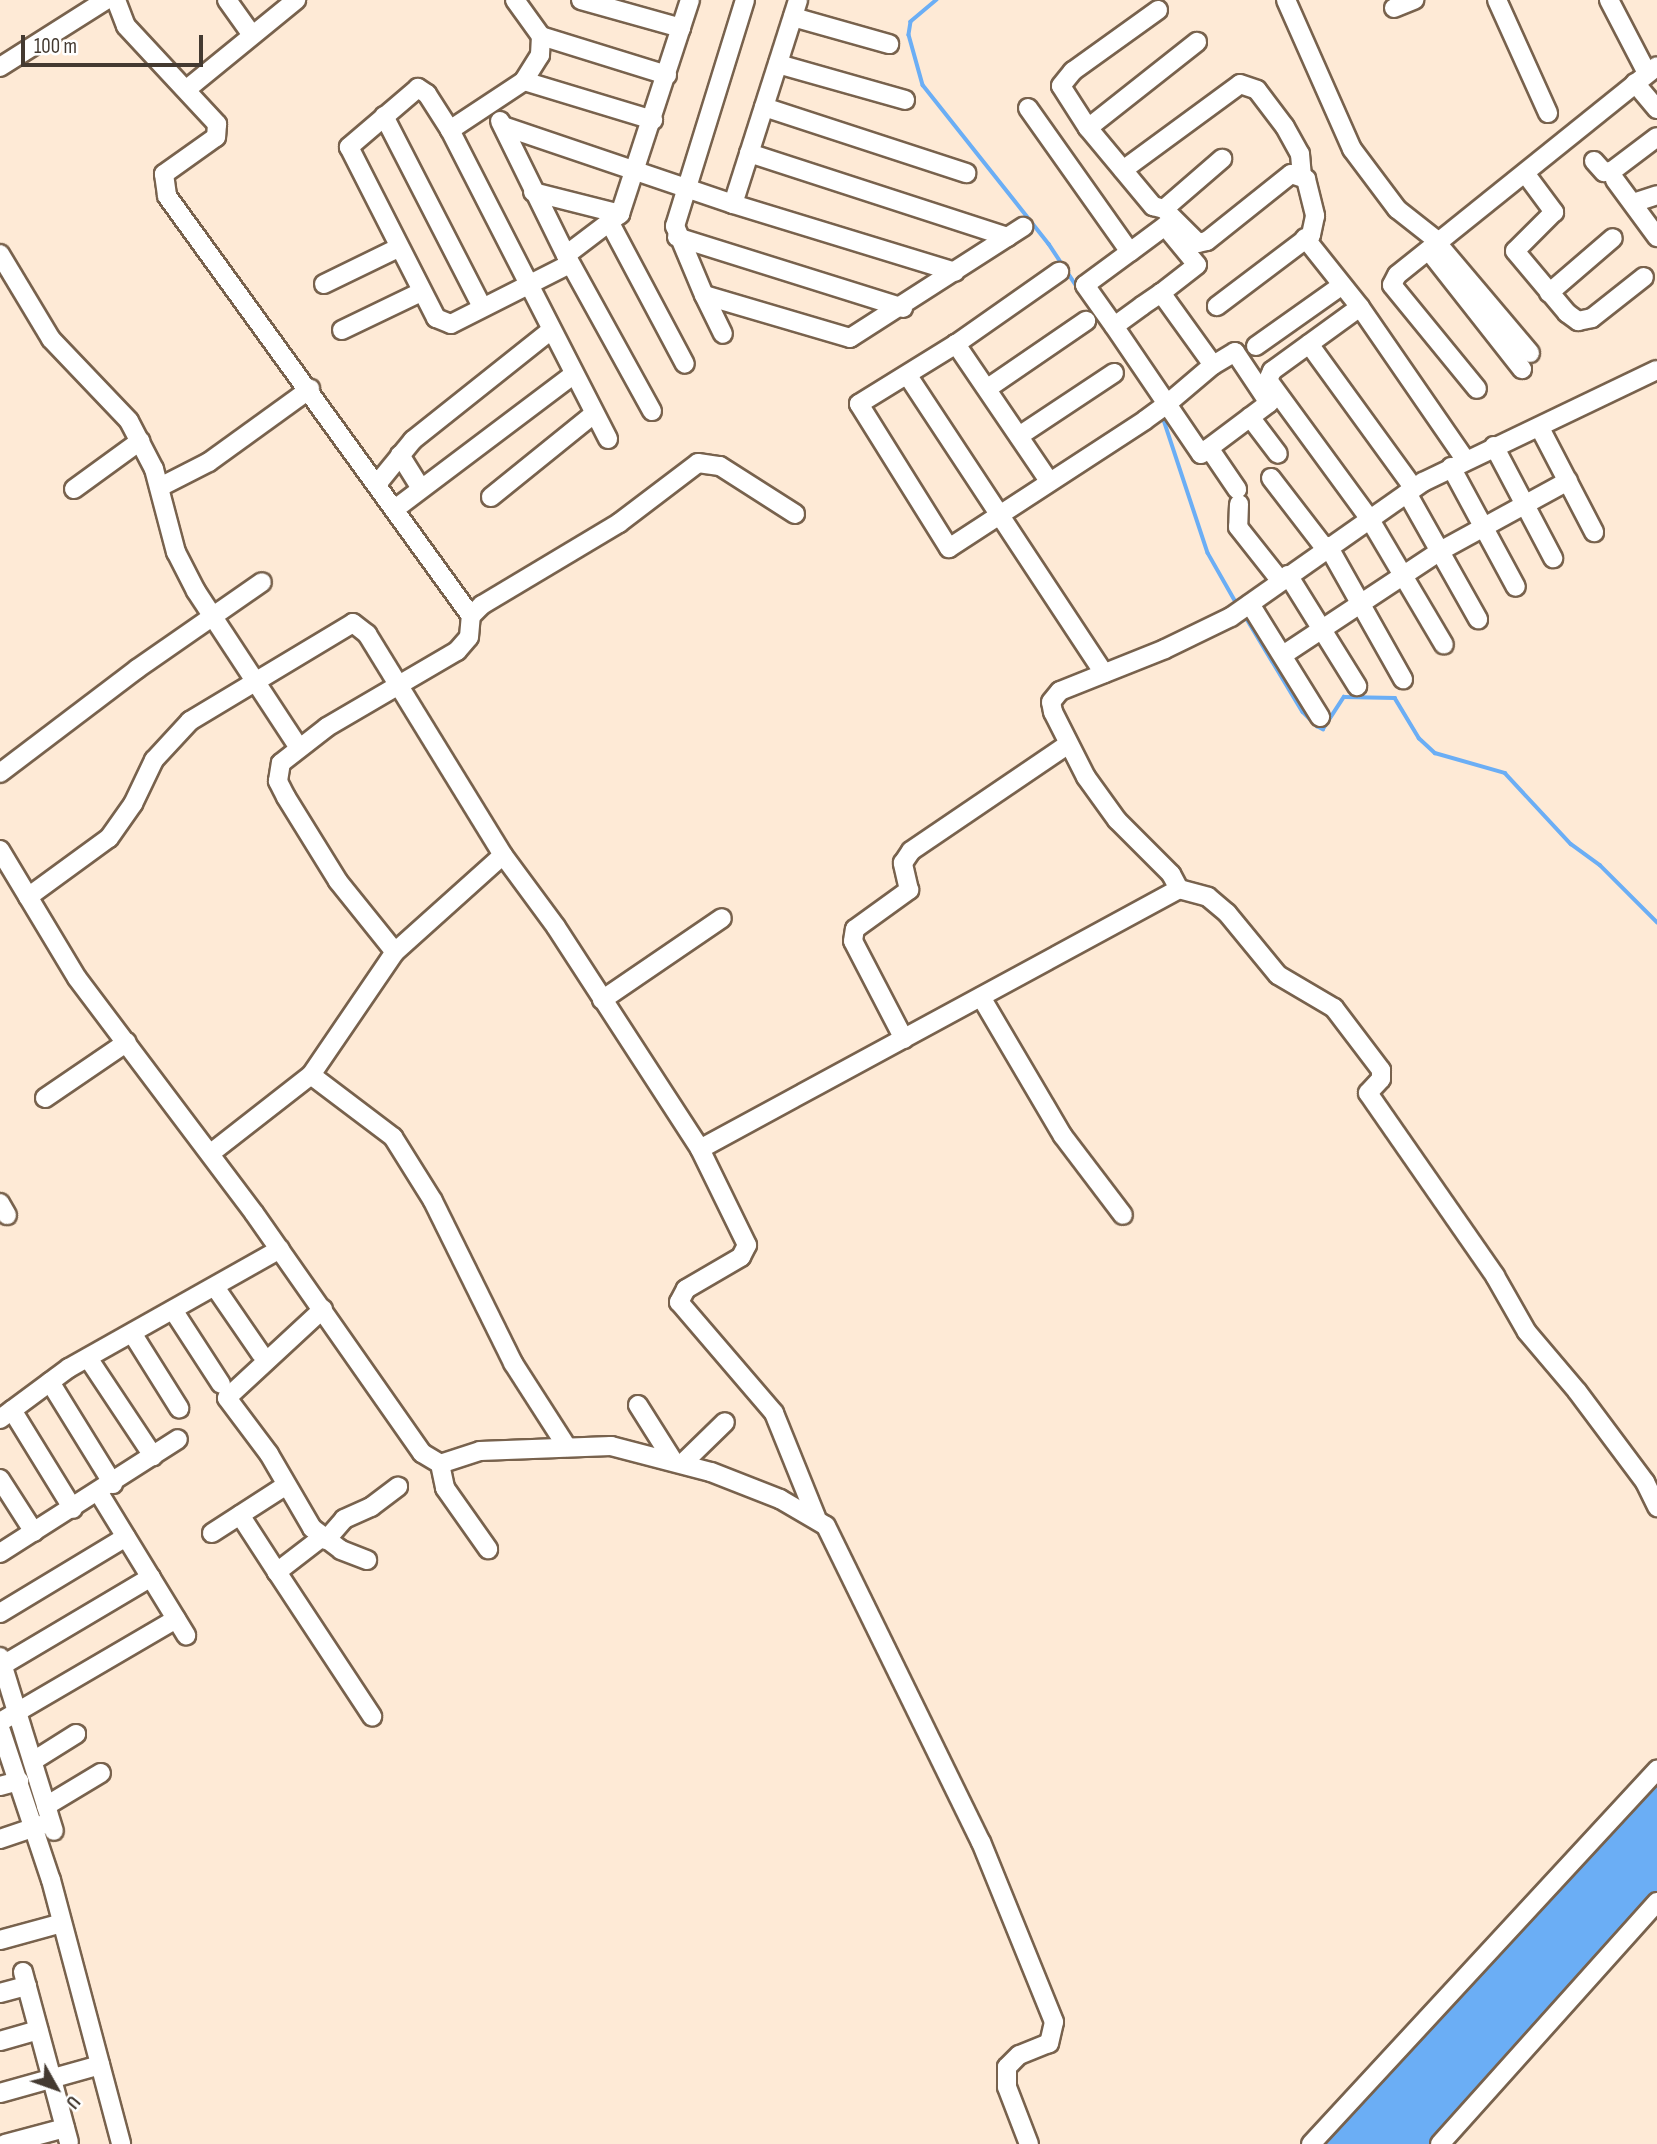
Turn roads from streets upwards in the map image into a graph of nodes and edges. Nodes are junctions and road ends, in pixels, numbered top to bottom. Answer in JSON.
{"nodes":[{"id":1,"x":106,"y":0,"type":"edge"},
{"id":2,"x":116,"y":0,"type":"edge"},
{"id":3,"x":227,"y":0,"type":"edge"},
{"id":4,"x":296,"y":0,"type":"edge"},
{"id":5,"x":515,"y":0,"type":"edge"},
{"id":6,"x":581,"y":0,"type":"edge"},
{"id":7,"x":690,"y":0,"type":"edge"},
{"id":8,"x":745,"y":0,"type":"edge"},
{"id":9,"x":1286,"y":0,"type":"edge"},
{"id":10,"x":1414,"y":0,"type":"edge"},
{"id":11,"x":1497,"y":0,"type":"edge"},
{"id":12,"x":1609,"y":0,"type":"edge"},
{"id":13,"x":795,"y":8,"type":"edge"},
{"id":14,"x":1394,"y":8,"type":"dead end"},
{"id":15,"x":1158,"y":10,"type":"dead end"},
{"id":16,"x":681,"y":28,"type":"junction"},
{"id":17,"x":252,"y":35,"type":"junction"},
{"id":18,"x":541,"y":36,"type":"junction"},
{"id":19,"x":1197,"y":42,"type":"dead end"},
{"id":20,"x":889,"y":44,"type":"dead end"},
{"id":21,"x":778,"y":64,"type":"junction"},
{"id":22,"x":0,"y":67,"type":"edge"},
{"id":23,"x":1646,"y":74,"type":"edge"},
{"id":24,"x":667,"y":75,"type":"junction"},
{"id":25,"x":524,"y":81,"type":"junction"},
{"id":26,"x":187,"y":89,"type":"junction"},
{"id":27,"x":905,"y":100,"type":"dead end"},
{"id":28,"x":490,"y":106,"type":"junction"},
{"id":29,"x":764,"y":107,"type":"junction"},
{"id":30,"x":1028,"y":108,"type":"dead end"},
{"id":31,"x":1657,"y":108,"type":"edge"},
{"id":32,"x":1548,"y":113,"type":"dead end"},
{"id":33,"x":384,"y":116,"type":"junction"},
{"id":34,"x":653,"y":120,"type":"junction"},
{"id":35,"x":503,"y":126,"type":"junction"},
{"id":36,"x":1088,"y":128,"type":"junction"},
{"id":37,"x":450,"y":130,"type":"junction"},
{"id":38,"x":1657,"y":137,"type":"edge"},
{"id":39,"x":749,"y":153,"type":"junction"},
{"id":40,"x":1222,"y":159,"type":"dead end"},
{"id":41,"x":1594,"y":161,"type":"dead end"},
{"id":42,"x":637,"y":170,"type":"junction"},
{"id":43,"x":1123,"y":170,"type":"junction"},
{"id":44,"x":966,"y":173,"type":"dead end"},
{"id":45,"x":1525,"y":173,"type":"junction"},
{"id":46,"x":1303,"y":175,"type":"junction"},
{"id":47,"x":1615,"y":180,"type":"dead end"},
{"id":48,"x":685,"y":185,"type":"junction"},
{"id":49,"x":533,"y":192,"type":"junction"},
{"id":50,"x":1657,"y":195,"type":"edge"},
{"id":51,"x":733,"y":204,"type":"junction"},
{"id":52,"x":1633,"y":204,"type":"junction"},
{"id":53,"x":1164,"y":209,"type":"junction"},
{"id":54,"x":616,"y":219,"type":"junction"},
{"id":55,"x":677,"y":237,"type":"junction"},
{"id":56,"x":1657,"y":237,"type":"edge"},
{"id":57,"x":1305,"y":238,"type":"junction"},
{"id":58,"x":1613,"y":238,"type":"dead end"},
{"id":59,"x":1434,"y":246,"type":"junction"},
{"id":60,"x":398,"y":248,"type":"junction"},
{"id":61,"x":1130,"y":252,"type":"junction"},
{"id":62,"x":0,"y":254,"type":"edge"},
{"id":63,"x":568,"y":260,"type":"junction"},
{"id":64,"x":955,"y":272,"type":"junction"},
{"id":65,"x":1059,"y":272,"type":"dead end"},
{"id":66,"x":1644,"y":277,"type":"dead end"},
{"id":67,"x":324,"y":284,"type":"dead end"},
{"id":68,"x":527,"y":285,"type":"junction"},
{"id":69,"x":1342,"y":285,"type":"junction"},
{"id":70,"x":421,"y":292,"type":"junction"},
{"id":71,"x":1161,"y":293,"type":"junction"},
{"id":72,"x":1549,"y":293,"type":"junction"},
{"id":73,"x":704,"y":295,"type":"junction"},
{"id":74,"x":481,"y":305,"type":"junction"},
{"id":75,"x":1217,"y":306,"type":"dead end"},
{"id":76,"x":1360,"y":307,"type":"junction"},
{"id":77,"x":903,"y":308,"type":"junction"},
{"id":78,"x":1086,"y":321,"type":"dead end"},
{"id":79,"x":1114,"y":326,"type":"junction"},
{"id":80,"x":342,"y":330,"type":"dead end"},
{"id":81,"x":550,"y":331,"type":"junction"},
{"id":82,"x":723,"y":334,"type":"dead end"},
{"id":83,"x":956,"y":344,"type":"junction"},
{"id":84,"x":1309,"y":344,"type":"junction"},
{"id":85,"x":1256,"y":346,"type":"dead end"},
{"id":86,"x":1526,"y":361,"type":"dead end"},
{"id":87,"x":685,"y":364,"type":"dead end"},
{"id":88,"x":1213,"y":365,"type":"junction"},
{"id":89,"x":1657,"y":370,"type":"edge"},
{"id":90,"x":1114,"y":373,"type":"dead end"},
{"id":91,"x":573,"y":375,"type":"junction"},
{"id":92,"x":908,"y":376,"type":"junction"},
{"id":93,"x":988,"y":388,"type":"junction"},
{"id":94,"x":310,"y":389,"type":"junction"},
{"id":95,"x":1476,"y":389,"type":"dead end"},
{"id":96,"x":1162,"y":408,"type":"junction"},
{"id":97,"x":652,"y":411,"type":"dead end"},
{"id":98,"x":594,"y":414,"type":"junction"},
{"id":99,"x":1250,"y":417,"type":"junction"},
{"id":100,"x":1542,"y":432,"type":"dead end"},
{"id":101,"x":1019,"y":436,"type":"junction"},
{"id":102,"x":608,"y":439,"type":"dead end"},
{"id":103,"x":140,"y":441,"type":"junction"},
{"id":104,"x":1494,"y":446,"type":"junction"},
{"id":105,"x":1209,"y":448,"type":"junction"},
{"id":106,"x":1278,"y":454,"type":"dead end"},
{"id":107,"x":400,"y":455,"type":"junction"},
{"id":108,"x":1458,"y":463,"type":"junction"},
{"id":109,"x":1271,"y":478,"type":"dead end"},
{"id":110,"x":1049,"y":481,"type":"junction"},
{"id":111,"x":1568,"y":481,"type":"junction"},
{"id":112,"x":378,"y":483,"type":"junction"},
{"id":113,"x":160,"y":487,"type":"junction"},
{"id":114,"x":421,"y":488,"type":"junction"},
{"id":115,"x":74,"y":489,"type":"dead end"},
{"id":116,"x":1410,"y":490,"type":"junction"},
{"id":117,"x":491,"y":497,"type":"dead end"},
{"id":118,"x":1525,"y":505,"type":"junction"},
{"id":119,"x":395,"y":509,"type":"junction"},
{"id":120,"x":794,"y":514,"type":"dead end"},
{"id":121,"x":998,"y":515,"type":"junction"},
{"id":122,"x":1368,"y":519,"type":"junction"},
{"id":123,"x":1483,"y":526,"type":"junction"},
{"id":124,"x":1594,"y":532,"type":"dead end"},
{"id":125,"x":1326,"y":547,"type":"junction"},
{"id":126,"x":1440,"y":551,"type":"junction"},
{"id":127,"x":1553,"y":558,"type":"dead end"},
{"id":128,"x":1284,"y":577,"type":"junction"},
{"id":129,"x":1401,"y":577,"type":"junction"},
{"id":130,"x":262,"y":582,"type":"dead end"},
{"id":131,"x":1516,"y":587,"type":"dead end"},
{"id":132,"x":1360,"y":603,"type":"junction"},
{"id":133,"x":1244,"y":608,"type":"junction"},
{"id":134,"x":471,"y":615,"type":"junction"},
{"id":135,"x":210,"y":616,"type":"junction"},
{"id":136,"x":1478,"y":619,"type":"dead end"},
{"id":137,"x":1322,"y":629,"type":"junction"},
{"id":138,"x":1444,"y":645,"type":"dead end"},
{"id":139,"x":1283,"y":655,"type":"junction"},
{"id":140,"x":1104,"y":673,"type":"junction"},
{"id":141,"x":1403,"y":679,"type":"dead end"},
{"id":142,"x":255,"y":681,"type":"junction"},
{"id":143,"x":1357,"y":686,"type":"dead end"},
{"id":144,"x":400,"y":687,"type":"junction"},
{"id":145,"x":1321,"y":717,"type":"dead end"},
{"id":146,"x":1067,"y":745,"type":"junction"},
{"id":147,"x":298,"y":746,"type":"junction"},
{"id":148,"x":0,"y":773,"type":"edge"},
{"id":149,"x":0,"y":850,"type":"edge"},
{"id":150,"x":503,"y":855,"type":"junction"},
{"id":151,"x":1179,"y":889,"type":"junction"},
{"id":152,"x":28,"y":897,"type":"junction"},
{"id":153,"x":722,"y":918,"type":"dead end"},
{"id":154,"x":395,"y":952,"type":"junction"},
{"id":155,"x":981,"y":997,"type":"junction"},
{"id":156,"x":602,"y":1000,"type":"junction"},
{"id":157,"x":904,"y":1038,"type":"junction"},
{"id":158,"x":127,"y":1042,"type":"junction"},
{"id":159,"x":311,"y":1075,"type":"junction"},
{"id":160,"x":45,"y":1098,"type":"dead end"},
{"id":161,"x":700,"y":1149,"type":"junction"},
{"id":162,"x":211,"y":1153,"type":"junction"},
{"id":163,"x":1124,"y":1215,"type":"dead end"},
{"id":164,"x":280,"y":1249,"type":"junction"},
{"id":165,"x":215,"y":1286,"type":"junction"},
{"id":166,"x":323,"y":1309,"type":"junction"},
{"id":167,"x":173,"y":1310,"type":"junction"},
{"id":168,"x":132,"y":1333,"type":"junction"},
{"id":169,"x":261,"y":1354,"type":"dead end"},
{"id":170,"x":88,"y":1358,"type":"junction"},
{"id":171,"x":50,"y":1382,"type":"junction"},
{"id":172,"x":221,"y":1384,"type":"dead end"},
{"id":173,"x":638,"y":1405,"type":"dead end"},
{"id":174,"x":179,"y":1408,"type":"dead end"},
{"id":175,"x":6,"y":1415,"type":"edge"},
{"id":176,"x":725,"y":1422,"type":"dead end"},
{"id":177,"x":178,"y":1439,"type":"dead end"},
{"id":178,"x":567,"y":1447,"type":"junction"},
{"id":179,"x":153,"y":1456,"type":"junction"},
{"id":180,"x":678,"y":1461,"type":"junction"},
{"id":181,"x":440,"y":1464,"type":"junction"},
{"id":182,"x":0,"y":1479,"type":"edge"},
{"id":183,"x":285,"y":1486,"type":"junction"},
{"id":184,"x":398,"y":1487,"type":"dead end"},
{"id":185,"x":106,"y":1488,"type":"junction"},
{"id":186,"x":1657,"y":1507,"type":"edge"},
{"id":187,"x":73,"y":1509,"type":"junction"},
{"id":188,"x":240,"y":1515,"type":"junction"},
{"id":189,"x":816,"y":1517,"type":"junction"},
{"id":190,"x":34,"y":1532,"type":"junction"},
{"id":191,"x":212,"y":1533,"type":"dead end"},
{"id":192,"x":126,"y":1537,"type":"junction"},
{"id":193,"x":324,"y":1539,"type":"junction"},
{"id":194,"x":488,"y":1549,"type":"dead end"},
{"id":195,"x":0,"y":1553,"type":"edge"},
{"id":196,"x":367,"y":1560,"type":"dead end"},
{"id":197,"x":277,"y":1573,"type":"junction"},
{"id":198,"x":151,"y":1577,"type":"junction"},
{"id":199,"x":0,"y":1614,"type":"edge"},
{"id":200,"x":176,"y":1619,"type":"junction"},
{"id":201,"x":186,"y":1636,"type":"dead end"},
{"id":202,"x":2,"y":1661,"type":"edge"},
{"id":203,"x":19,"y":1712,"type":"junction"},
{"id":204,"x":372,"y":1716,"type":"dead end"},
{"id":205,"x":1,"y":1732,"type":"edge"},
{"id":206,"x":76,"y":1734,"type":"dead end"},
{"id":207,"x":33,"y":1760,"type":"junction"},
{"id":208,"x":1657,"y":1770,"type":"edge"},
{"id":209,"x":101,"y":1773,"type":"dead end"},
{"id":210,"x":19,"y":1782,"type":"junction"},
{"id":211,"x":0,"y":1787,"type":"edge"},
{"id":212,"x":46,"y":1822,"type":"junction"},
{"id":213,"x":0,"y":1839,"type":"edge"},
{"id":214,"x":1657,"y":1902,"type":"edge"},
{"id":215,"x":62,"y":1923,"type":"junction"},
{"id":216,"x":0,"y":1940,"type":"edge"},
{"id":217,"x":0,"y":1993,"type":"edge"},
{"id":218,"x":38,"y":2030,"type":"junction"},
{"id":219,"x":0,"y":2040,"type":"edge"},
{"id":220,"x":100,"y":2065,"type":"junction"},
{"id":221,"x":50,"y":2079,"type":"junction"},
{"id":222,"x":0,"y":2093,"type":"edge"},
{"id":223,"x":5,"y":2144,"type":"edge"},
{"id":224,"x":121,"y":2144,"type":"edge"},
{"id":225,"x":1028,"y":2144,"type":"edge"},
{"id":226,"x":1311,"y":2144,"type":"edge"},
{"id":227,"x":1440,"y":2144,"type":"edge"}],
"edges":[{"from":1,"to":22,"type":"street"},
{"from":2,"to":26,"type":"street"},
{"from":3,"to":17,"type":"street"},
{"from":4,"to":17,"type":"street"},
{"from":5,"to":18,"type":"street"},
{"from":6,"to":16,"type":"street"},
{"from":7,"to":16,"type":"street"},
{"from":8,"to":48,"type":"street"},
{"from":9,"to":59,"type":"street"},
{"from":10,"to":14,"type":"street"},
{"from":11,"to":32,"type":"street"},
{"from":12,"to":23,"type":"street"},
{"from":13,"to":20,"type":"street"},
{"from":13,"to":21,"type":"street"},
{"from":15,"to":36,"type":"street"},
{"from":16,"to":24,"type":"street"},
{"from":17,"to":26,"type":"street"},
{"from":18,"to":24,"type":"street"},
{"from":18,"to":25,"type":"street"},
{"from":19,"to":36,"type":"street"},
{"from":21,"to":27,"type":"street"},
{"from":21,"to":29,"type":"street"},
{"from":23,"to":31,"type":"street"},
{"from":23,"to":45,"type":"street"},
{"from":24,"to":34,"type":"street"},
{"from":25,"to":28,"type":"street"},
{"from":25,"to":34,"type":"street"},
{"from":26,"to":94,"type":"street"},
{"from":28,"to":35,"type":"street"},
{"from":28,"to":37,"type":"street"},
{"from":29,"to":39,"type":"street"},
{"from":29,"to":44,"type":"street"},
{"from":30,"to":61,"type":"street"},
{"from":33,"to":37,"type":"street"},
{"from":33,"to":60,"type":"street"},
{"from":33,"to":74,"type":"street"},
{"from":34,"to":42,"type":"street"},
{"from":35,"to":42,"type":"street"},
{"from":35,"to":49,"type":"street"},
{"from":36,"to":43,"type":"street"},
{"from":37,"to":68,"type":"street"},
{"from":38,"to":41,"type":"street"},
{"from":39,"to":51,"type":"street"},
{"from":39,"to":64,"type":"street"},
{"from":40,"to":53,"type":"street"},
{"from":42,"to":48,"type":"street"},
{"from":42,"to":54,"type":"street"},
{"from":43,"to":46,"type":"street"},
{"from":43,"to":53,"type":"street"},
{"from":45,"to":59,"type":"street"},
{"from":45,"to":72,"type":"street"},
{"from":46,"to":53,"type":"street"},
{"from":46,"to":57,"type":"street"},
{"from":47,"to":52,"type":"street"},
{"from":48,"to":51,"type":"street"},
{"from":48,"to":55,"type":"street"},
{"from":49,"to":54,"type":"street"},
{"from":49,"to":63,"type":"street"},
{"from":50,"to":52,"type":"street"},
{"from":51,"to":64,"type":"street"},
{"from":52,"to":56,"type":"street"},
{"from":54,"to":63,"type":"street"},
{"from":54,"to":87,"type":"street"},
{"from":55,"to":73,"type":"street"},
{"from":55,"to":77,"type":"street"},
{"from":57,"to":69,"type":"street"},
{"from":57,"to":75,"type":"street"},
{"from":58,"to":72,"type":"street"},
{"from":59,"to":86,"type":"street"},
{"from":59,"to":95,"type":"street"},
{"from":60,"to":67,"type":"street"},
{"from":60,"to":70,"type":"street"},
{"from":61,"to":71,"type":"street"},
{"from":61,"to":79,"type":"street"},
{"from":62,"to":103,"type":"street"},
{"from":63,"to":68,"type":"street"},
{"from":63,"to":97,"type":"street"},
{"from":64,"to":77,"type":"street"},
{"from":65,"to":83,"type":"street"},
{"from":66,"to":72,"type":"street"},
{"from":68,"to":74,"type":"street"},
{"from":68,"to":81,"type":"street"},
{"from":69,"to":76,"type":"street"},
{"from":69,"to":85,"type":"street"},
{"from":70,"to":74,"type":"street"},
{"from":70,"to":80,"type":"street"},
{"from":71,"to":79,"type":"street"},
{"from":71,"to":88,"type":"street"},
{"from":73,"to":77,"type":"street"},
{"from":73,"to":82,"type":"street"},
{"from":76,"to":84,"type":"street"},
{"from":76,"to":108,"type":"street"},
{"from":78,"to":93,"type":"street"},
{"from":79,"to":96,"type":"street"},
{"from":81,"to":91,"type":"street"},
{"from":81,"to":107,"type":"street"},
{"from":83,"to":92,"type":"street"},
{"from":83,"to":93,"type":"street"},
{"from":84,"to":116,"type":"street"},
{"from":84,"to":122,"type":"street"},
{"from":88,"to":96,"type":"street"},
{"from":88,"to":99,"type":"street"},
{"from":89,"to":104,"type":"street"},
{"from":90,"to":101,"type":"street"},
{"from":91,"to":98,"type":"street"},
{"from":91,"to":114,"type":"street"},
{"from":92,"to":121,"type":"street"},
{"from":92,"to":121,"type":"street"},
{"from":93,"to":101,"type":"street"},
{"from":94,"to":112,"type":"street"},
{"from":94,"to":113,"type":"street"},
{"from":96,"to":105,"type":"street"},
{"from":96,"to":110,"type":"street"},
{"from":98,"to":102,"type":"street"},
{"from":98,"to":117,"type":"street"},
{"from":99,"to":105,"type":"street"},
{"from":99,"to":106,"type":"street"},
{"from":100,"to":111,"type":"street"},
{"from":101,"to":110,"type":"street"},
{"from":103,"to":113,"type":"street"},
{"from":103,"to":115,"type":"street"},
{"from":104,"to":108,"type":"street"},
{"from":104,"to":118,"type":"street"},
{"from":105,"to":128,"type":"street"},
{"from":107,"to":112,"type":"street"},
{"from":107,"to":114,"type":"street"},
{"from":108,"to":116,"type":"street"},
{"from":108,"to":123,"type":"street"},
{"from":109,"to":125,"type":"street"},
{"from":110,"to":121,"type":"street"},
{"from":111,"to":118,"type":"street"},
{"from":111,"to":124,"type":"street"},
{"from":112,"to":119,"type":"street"},
{"from":113,"to":135,"type":"street"},
{"from":114,"to":119,"type":"street"},
{"from":116,"to":122,"type":"street"},
{"from":116,"to":126,"type":"street"},
{"from":118,"to":123,"type":"street"},
{"from":118,"to":127,"type":"street"},
{"from":119,"to":134,"type":"street"},
{"from":120,"to":134,"type":"street"},
{"from":121,"to":140,"type":"street"},
{"from":122,"to":125,"type":"street"},
{"from":122,"to":129,"type":"street"},
{"from":123,"to":126,"type":"street"},
{"from":123,"to":131,"type":"street"},
{"from":125,"to":128,"type":"street"},
{"from":125,"to":132,"type":"street"},
{"from":126,"to":129,"type":"street"},
{"from":126,"to":136,"type":"street"},
{"from":128,"to":133,"type":"street"},
{"from":128,"to":137,"type":"street"},
{"from":129,"to":132,"type":"street"},
{"from":129,"to":138,"type":"street"},
{"from":130,"to":135,"type":"street"},
{"from":132,"to":137,"type":"street"},
{"from":132,"to":141,"type":"street"},
{"from":133,"to":139,"type":"street"},
{"from":133,"to":140,"type":"street"},
{"from":134,"to":144,"type":"street"},
{"from":135,"to":142,"type":"street"},
{"from":135,"to":148,"type":"street"},
{"from":137,"to":139,"type":"street"},
{"from":137,"to":143,"type":"street"},
{"from":139,"to":145,"type":"street"},
{"from":140,"to":146,"type":"street"},
{"from":142,"to":144,"type":"street"},
{"from":142,"to":147,"type":"street"},
{"from":142,"to":152,"type":"street"},
{"from":144,"to":147,"type":"street"},
{"from":144,"to":150,"type":"street"},
{"from":146,"to":151,"type":"street"},
{"from":146,"to":157,"type":"street"},
{"from":147,"to":154,"type":"street"},
{"from":149,"to":152,"type":"street"},
{"from":150,"to":154,"type":"street"},
{"from":150,"to":156,"type":"street"},
{"from":151,"to":155,"type":"street"},
{"from":151,"to":186,"type":"street"},
{"from":152,"to":158,"type":"street"},
{"from":153,"to":156,"type":"street"},
{"from":154,"to":159,"type":"street"},
{"from":155,"to":157,"type":"street"},
{"from":155,"to":163,"type":"street"},
{"from":156,"to":161,"type":"street"},
{"from":157,"to":161,"type":"street"},
{"from":158,"to":160,"type":"street"},
{"from":158,"to":162,"type":"street"},
{"from":159,"to":162,"type":"street"},
{"from":159,"to":178,"type":"street"},
{"from":161,"to":189,"type":"street"},
{"from":162,"to":164,"type":"street"},
{"from":164,"to":165,"type":"street"},
{"from":164,"to":166,"type":"street"},
{"from":165,"to":167,"type":"street"},
{"from":165,"to":169,"type":"street"},
{"from":166,"to":181,"type":"street"},
{"from":166,"to":183,"type":"street"},
{"from":167,"to":168,"type":"street"},
{"from":167,"to":172,"type":"street"},
{"from":168,"to":170,"type":"street"},
{"from":168,"to":174,"type":"street"},
{"from":170,"to":171,"type":"street"},
{"from":170,"to":179,"type":"street"},
{"from":171,"to":175,"type":"street"},
{"from":171,"to":185,"type":"street"},
{"from":173,"to":180,"type":"street"},
{"from":175,"to":187,"type":"street"},
{"from":176,"to":180,"type":"street"},
{"from":177,"to":179,"type":"street"},
{"from":178,"to":180,"type":"street"},
{"from":178,"to":181,"type":"street"},
{"from":179,"to":185,"type":"street"},
{"from":180,"to":189,"type":"street"},
{"from":181,"to":194,"type":"street"},
{"from":182,"to":190,"type":"street"},
{"from":183,"to":188,"type":"street"},
{"from":183,"to":193,"type":"street"},
{"from":184,"to":193,"type":"street"},
{"from":185,"to":187,"type":"street"},
{"from":185,"to":192,"type":"street"},
{"from":187,"to":190,"type":"street"},
{"from":188,"to":191,"type":"street"},
{"from":188,"to":197,"type":"street"},
{"from":189,"to":225,"type":"street"},
{"from":190,"to":195,"type":"street"},
{"from":192,"to":198,"type":"street"},
{"from":192,"to":199,"type":"street"},
{"from":193,"to":196,"type":"street"},
{"from":193,"to":197,"type":"street"},
{"from":197,"to":204,"type":"street"},
{"from":198,"to":200,"type":"street"},
{"from":198,"to":202,"type":"street"},
{"from":200,"to":201,"type":"street"},
{"from":200,"to":203,"type":"street"},
{"from":202,"to":203,"type":"street"},
{"from":203,"to":205,"type":"street"},
{"from":203,"to":207,"type":"street"},
{"from":205,"to":210,"type":"street"},
{"from":206,"to":207,"type":"street"},
{"from":207,"to":212,"type":"street"},
{"from":208,"to":226,"type":"street"},
{"from":209,"to":212,"type":"street"},
{"from":210,"to":211,"type":"street"},
{"from":210,"to":212,"type":"street"},
{"from":212,"to":213,"type":"street"},
{"from":212,"to":215,"type":"street"},
{"from":214,"to":227,"type":"street"},
{"from":215,"to":216,"type":"street"},
{"from":215,"to":220,"type":"street"},
{"from":217,"to":218,"type":"street"},
{"from":218,"to":219,"type":"street"},
{"from":218,"to":221,"type":"street"},
{"from":220,"to":221,"type":"street"},
{"from":220,"to":224,"type":"street"},
{"from":221,"to":222,"type":"street"},
{"from":221,"to":223,"type":"street"}]}
